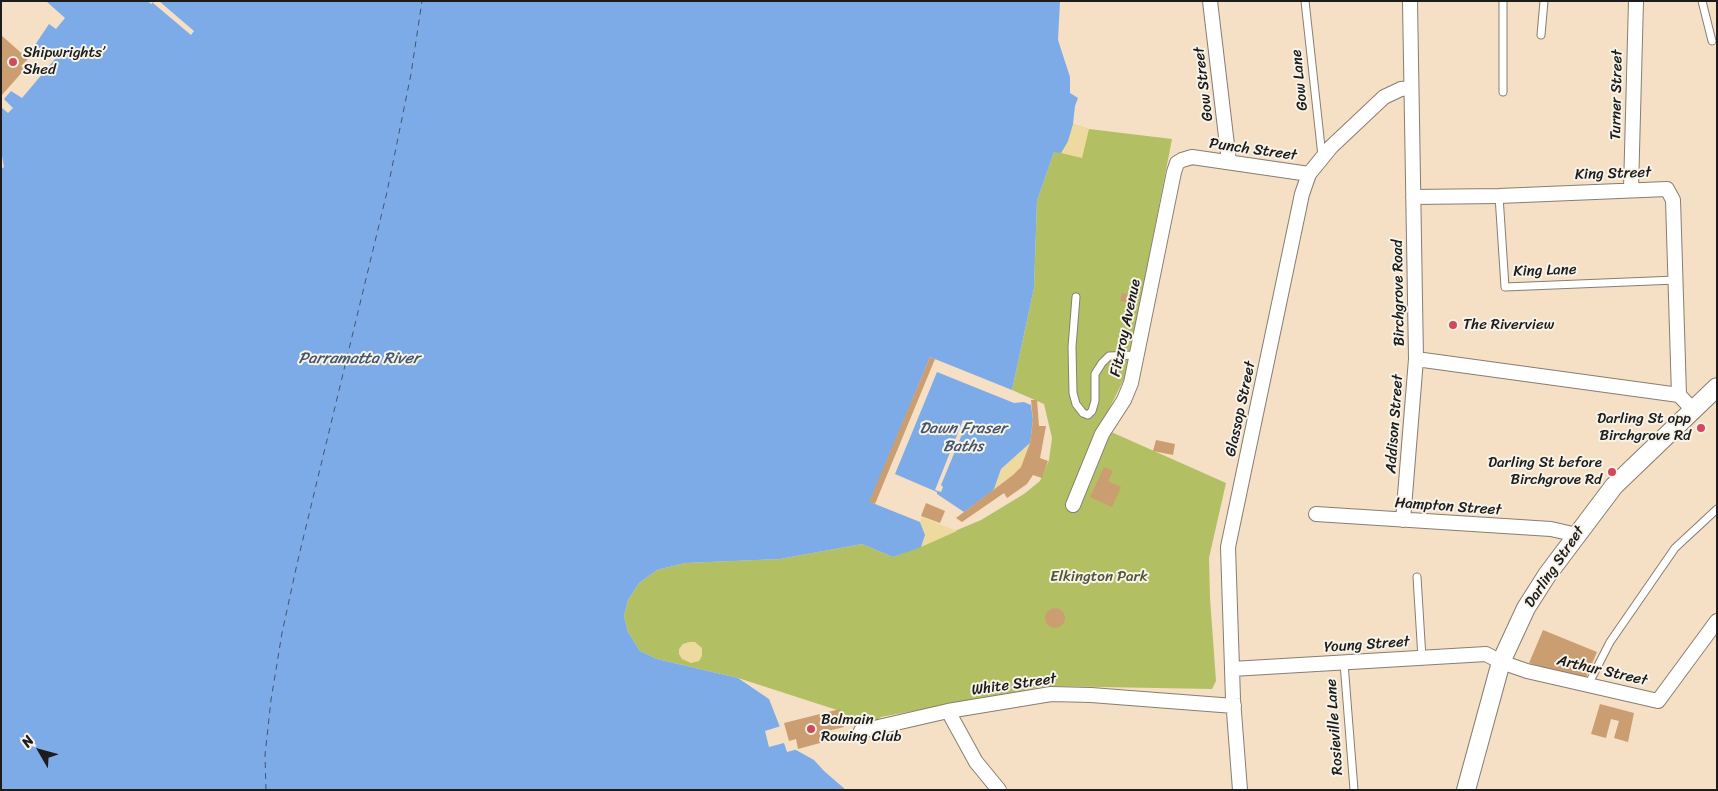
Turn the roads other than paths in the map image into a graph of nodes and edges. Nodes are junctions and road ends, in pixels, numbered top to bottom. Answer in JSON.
{"nodes":[{"id":1,"x":1210,"y":1,"type":"edge"},
{"id":2,"x":1305,"y":1,"type":"edge"},
{"id":3,"x":1410,"y":1,"type":"edge"},
{"id":4,"x":1503,"y":1,"type":"edge"},
{"id":5,"x":1544,"y":1,"type":"edge"},
{"id":6,"x":1636,"y":1,"type":"edge"},
{"id":7,"x":1702,"y":1,"type":"edge"},
{"id":8,"x":1541,"y":35,"type":"dead end"},
{"id":9,"x":1712,"y":41,"type":"dead end"},
{"id":10,"x":1411,"y":88,"type":"junction"},
{"id":11,"x":1503,"y":92,"type":"dead end"},
{"id":12,"x":1322,"y":156,"type":"junction"},
{"id":13,"x":1192,"y":157,"type":"joint"},
{"id":14,"x":1229,"y":162,"type":"junction"},
{"id":15,"x":1309,"y":174,"type":"junction"},
{"id":16,"x":1631,"y":189,"type":"junction"},
{"id":17,"x":1499,"y":196,"type":"junction"},
{"id":18,"x":1413,"y":197,"type":"junction"},
{"id":19,"x":1676,"y":280,"type":"junction"},
{"id":20,"x":1076,"y":297,"type":"dead end"},
{"id":21,"x":1138,"y":355,"type":"junction"},
{"id":22,"x":1416,"y":359,"type":"junction"},
{"id":23,"x":1717,"y":387,"type":"edge"},
{"id":24,"x":1679,"y":395,"type":"junction"},
{"id":25,"x":1693,"y":410,"type":"junction"},
{"id":26,"x":1073,"y":505,"type":"dead end"},
{"id":27,"x":1717,"y":508,"type":"edge"},
{"id":28,"x":1316,"y":514,"type":"dead end"},
{"id":29,"x":1403,"y":520,"type":"junction"},
{"id":30,"x":1577,"y":534,"type":"junction"},
{"id":31,"x":1417,"y":577,"type":"dead end"},
{"id":32,"x":1717,"y":621,"type":"edge"},
{"id":33,"x":1422,"y":658,"type":"junction"},
{"id":34,"x":1502,"y":662,"type":"junction"},
{"id":35,"x":1344,"y":663,"type":"junction"},
{"id":36,"x":1232,"y":669,"type":"junction"},
{"id":37,"x":1588,"y":685,"type":"junction"},
{"id":38,"x":1234,"y":706,"type":"junction"},
{"id":39,"x":948,"y":711,"type":"junction"},
{"id":40,"x":861,"y":731,"type":"dead end"},
{"id":41,"x":999,"y":790,"type":"edge"},
{"id":42,"x":1240,"y":790,"type":"edge"},
{"id":43,"x":1354,"y":790,"type":"edge"},
{"id":44,"x":1466,"y":790,"type":"edge"}],
"edges":[{"from":1,"to":14,"type":"street","name":"Gow Street"},
{"from":2,"to":12,"type":"lane","name":"Gow Lane"},
{"from":3,"to":10,"type":"street","name":"Birchgrove Road"},
{"from":4,"to":11,"type":"lane"},
{"from":5,"to":8,"type":"lane"},
{"from":6,"to":16,"type":"street","name":"Turner Street"},
{"from":7,"to":9,"type":"lane"},
{"from":10,"to":12,"type":"street","name":"Glassop Street"},
{"from":10,"to":18,"type":"street","name":"Birchgrove Road"},
{"from":12,"to":15,"type":"street","name":"Glassop Street"},
{"from":13,"to":14,"type":"street","name":"Punch Street"},
{"from":13,"to":21,"type":"street","name":"Fitzroy Avenue"},
{"from":14,"to":15,"type":"street","name":"Punch Street"},
{"from":15,"to":36,"type":"street","name":"Glassop Street"},
{"from":16,"to":17,"type":"street","name":"King Street"},
{"from":16,"to":19,"type":"street","name":"King Street"},
{"from":17,"to":18,"type":"street","name":"King Street"},
{"from":17,"to":19,"type":"lane","name":"King Lane"},
{"from":18,"to":22,"type":"street","name":"Birchgrove Road"},
{"from":19,"to":24,"type":"street","name":"King Street"},
{"from":20,"to":21,"type":"lane"},
{"from":21,"to":26,"type":"street","name":"Fitzroy Avenue"},
{"from":22,"to":24,"type":"street","name":"Birchgrove Road"},
{"from":22,"to":29,"type":"street","name":"Addison Street"},
{"from":23,"to":25,"type":"street","name":"Darling Street"},
{"from":24,"to":25,"type":"street"},
{"from":25,"to":30,"type":"street","name":"Darling Street"},
{"from":27,"to":37,"type":"lane"},
{"from":28,"to":29,"type":"street","name":"Hampton Street"},
{"from":29,"to":30,"type":"street","name":"Hampton Street"},
{"from":30,"to":34,"type":"street","name":"Darling Street"},
{"from":31,"to":33,"type":"lane"},
{"from":32,"to":37,"type":"street","name":"Arthur Street"},
{"from":33,"to":34,"type":"street","name":"Young Street"},
{"from":33,"to":35,"type":"street","name":"Young Street"},
{"from":34,"to":37,"type":"street","name":"Arthur Street"},
{"from":34,"to":44,"type":"street","name":"Darling Street"},
{"from":35,"to":36,"type":"street","name":"Young Street"},
{"from":35,"to":43,"type":"lane","name":"Rosieville Lane"},
{"from":36,"to":38,"type":"street","name":"Glassop Street"},
{"from":38,"to":39,"type":"street","name":"White Street"},
{"from":38,"to":42,"type":"street","name":"Glassop Street"},
{"from":39,"to":40,"type":"street","name":"White Street"},
{"from":39,"to":41,"type":"street"}]}
